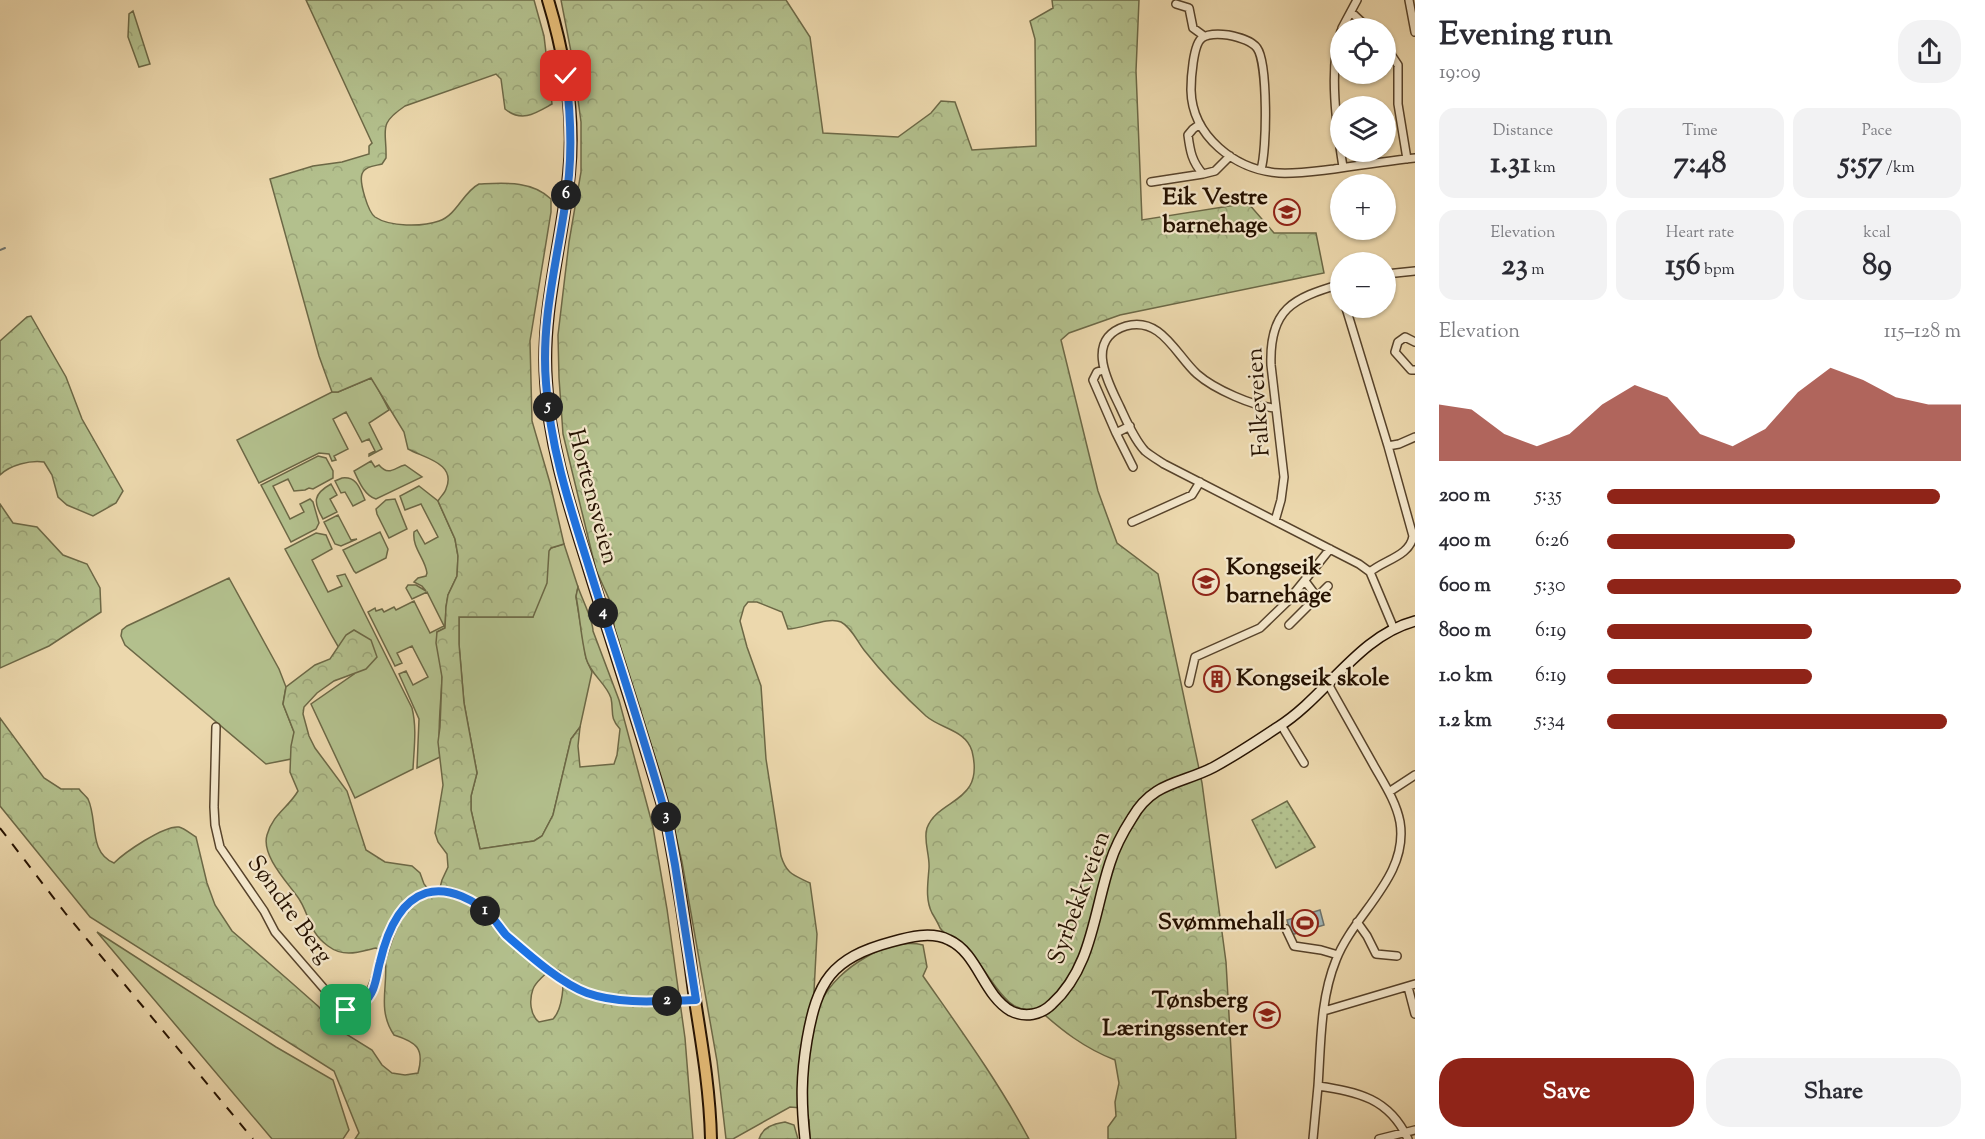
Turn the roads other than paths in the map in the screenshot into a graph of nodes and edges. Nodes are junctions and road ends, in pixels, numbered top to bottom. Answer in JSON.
{"nodes":[{"id":1,"x":548,"y":0,"type":"edge"},
{"id":2,"x":1357,"y":0,"type":"edge"},
{"id":3,"x":1409,"y":0,"type":"edge"},
{"id":4,"x":1176,"y":4,"type":"dead end"},
{"id":5,"x":1351,"y":12,"type":"junction"},
{"id":6,"x":1348,"y":18,"type":"edge"},
{"id":7,"x":1357,"y":18,"type":"edge"},
{"id":8,"x":1415,"y":32,"type":"edge"},
{"id":9,"x":1204,"y":36,"type":"junction"},
{"id":10,"x":1396,"y":62,"type":"edge"},
{"id":11,"x":1336,"y":84,"type":"edge"},
{"id":12,"x":1200,"y":124,"type":"junction"},
{"id":13,"x":1230,"y":156,"type":"junction"},
{"id":14,"x":1411,"y":158,"type":"edge"},
{"id":15,"x":1343,"y":167,"type":"junction"},
{"id":16,"x":1261,"y":169,"type":"junction"},
{"id":17,"x":1203,"y":174,"type":"junction"},
{"id":18,"x":1151,"y":182,"type":"dead end"},
{"id":19,"x":1415,"y":271,"type":"edge"},
{"id":20,"x":1396,"y":273,"type":"edge"},
{"id":21,"x":1330,"y":287,"type":"edge"},
{"id":22,"x":1349,"y":318,"type":"edge"},
{"id":23,"x":1415,"y":342,"type":"edge"},
{"id":24,"x":1103,"y":370,"type":"junction"},
{"id":25,"x":1415,"y":370,"type":"edge"},
{"id":26,"x":1276,"y":408,"type":"junction"},
{"id":27,"x":1130,"y":426,"type":"junction"},
{"id":28,"x":1116,"y":433,"type":"junction"},
{"id":29,"x":1415,"y":437,"type":"edge"},
{"id":30,"x":1388,"y":446,"type":"junction"},
{"id":31,"x":1133,"y":467,"type":"dead end"},
{"id":32,"x":1200,"y":482,"type":"junction"},
{"id":33,"x":1275,"y":520,"type":"junction"},
{"id":34,"x":1132,"y":522,"type":"dead end"},
{"id":35,"x":1330,"y":549,"type":"junction"},
{"id":36,"x":1370,"y":573,"type":"junction"},
{"id":37,"x":1305,"y":581,"type":"junction"},
{"id":38,"x":1328,"y":586,"type":"dead end"},
{"id":39,"x":1317,"y":597,"type":"junction"},
{"id":40,"x":1415,"y":621,"type":"edge"},
{"id":41,"x":1289,"y":625,"type":"dead end"},
{"id":42,"x":1394,"y":629,"type":"junction"},
{"id":43,"x":1190,"y":683,"type":"dead end"},
{"id":44,"x":1328,"y":684,"type":"junction"},
{"id":45,"x":1281,"y":725,"type":"junction"},
{"id":46,"x":216,"y":727,"type":"dead end"},
{"id":47,"x":1305,"y":764,"type":"dead end"},
{"id":48,"x":1415,"y":775,"type":"edge"},
{"id":49,"x":1389,"y":792,"type":"junction"},
{"id":50,"x":1357,"y":922,"type":"junction"},
{"id":51,"x":1286,"y":929,"type":"dead end"},
{"id":52,"x":1338,"y":955,"type":"junction"},
{"id":53,"x":1397,"y":956,"type":"dead end"},
{"id":54,"x":1412,"y":986,"type":"edge"},
{"id":55,"x":696,"y":1000,"type":"junction"},
{"id":56,"x":1324,"y":1011,"type":"junction"},
{"id":57,"x":1415,"y":1014,"type":"edge"},
{"id":58,"x":1318,"y":1086,"type":"junction"},
{"id":59,"x":1415,"y":1130,"type":"edge"},
{"id":60,"x":1406,"y":1136,"type":"edge"},
{"id":61,"x":711,"y":1139,"type":"edge"},
{"id":62,"x":805,"y":1139,"type":"edge"},
{"id":63,"x":1313,"y":1139,"type":"edge"},
{"id":64,"x":1379,"y":1139,"type":"edge"}],
"edges":[{"from":1,"to":55,"type":"main road","name":"Hortensveien"},
{"from":2,"to":5,"type":"street"},
{"from":3,"to":8,"type":"street"},
{"from":4,"to":9,"type":"street"},
{"from":5,"to":6,"type":"street"},
{"from":5,"to":7,"type":"street"},
{"from":9,"to":12,"type":"street"},
{"from":9,"to":16,"type":"street"},
{"from":10,"to":14,"type":"street"},
{"from":11,"to":15,"type":"street"},
{"from":12,"to":13,"type":"street"},
{"from":12,"to":17,"type":"street"},
{"from":13,"to":16,"type":"street"},
{"from":13,"to":17,"type":"street"},
{"from":14,"to":15,"type":"street"},
{"from":15,"to":16,"type":"street"},
{"from":17,"to":18,"type":"street"},
{"from":19,"to":20,"type":"street"},
{"from":21,"to":26,"type":"street","name":"Falkeveien"},
{"from":22,"to":30,"type":"street"},
{"from":23,"to":25,"type":"street"},
{"from":24,"to":26,"type":"street"},
{"from":24,"to":27,"type":"street"},
{"from":24,"to":28,"type":"street"},
{"from":26,"to":33,"type":"street","name":"Falkeveien"},
{"from":27,"to":28,"type":"street"},
{"from":27,"to":32,"type":"street"},
{"from":28,"to":31,"type":"street"},
{"from":29,"to":30,"type":"street"},
{"from":30,"to":36,"type":"street"},
{"from":32,"to":33,"type":"street"},
{"from":32,"to":34,"type":"street"},
{"from":33,"to":35,"type":"street"},
{"from":35,"to":36,"type":"street"},
{"from":35,"to":37,"type":"street"},
{"from":36,"to":42,"type":"street"},
{"from":37,"to":39,"type":"street"},
{"from":37,"to":43,"type":"street"},
{"from":38,"to":39,"type":"street"},
{"from":39,"to":41,"type":"street"},
{"from":40,"to":42,"type":"main road","name":"Syrbekkveien"},
{"from":42,"to":44,"type":"main road","name":"Syrbekkveien"},
{"from":44,"to":45,"type":"main road","name":"Syrbekkveien"},
{"from":44,"to":49,"type":"street"},
{"from":45,"to":47,"type":"street"},
{"from":45,"to":62,"type":"main road","name":"Syrbekkveien"},
{"from":46,"to":55,"type":"street","name":"Søndre Berg"},
{"from":48,"to":49,"type":"street"},
{"from":49,"to":50,"type":"street"},
{"from":50,"to":52,"type":"street"},
{"from":50,"to":53,"type":"street"},
{"from":51,"to":52,"type":"street"},
{"from":52,"to":56,"type":"street"},
{"from":54,"to":56,"type":"street"},
{"from":54,"to":57,"type":"street"},
{"from":55,"to":61,"type":"main road","name":"Hortensveien"},
{"from":56,"to":58,"type":"street"},
{"from":58,"to":60,"type":"street"},
{"from":58,"to":63,"type":"street"},
{"from":59,"to":60,"type":"street"},
{"from":60,"to":64,"type":"street"}]}
